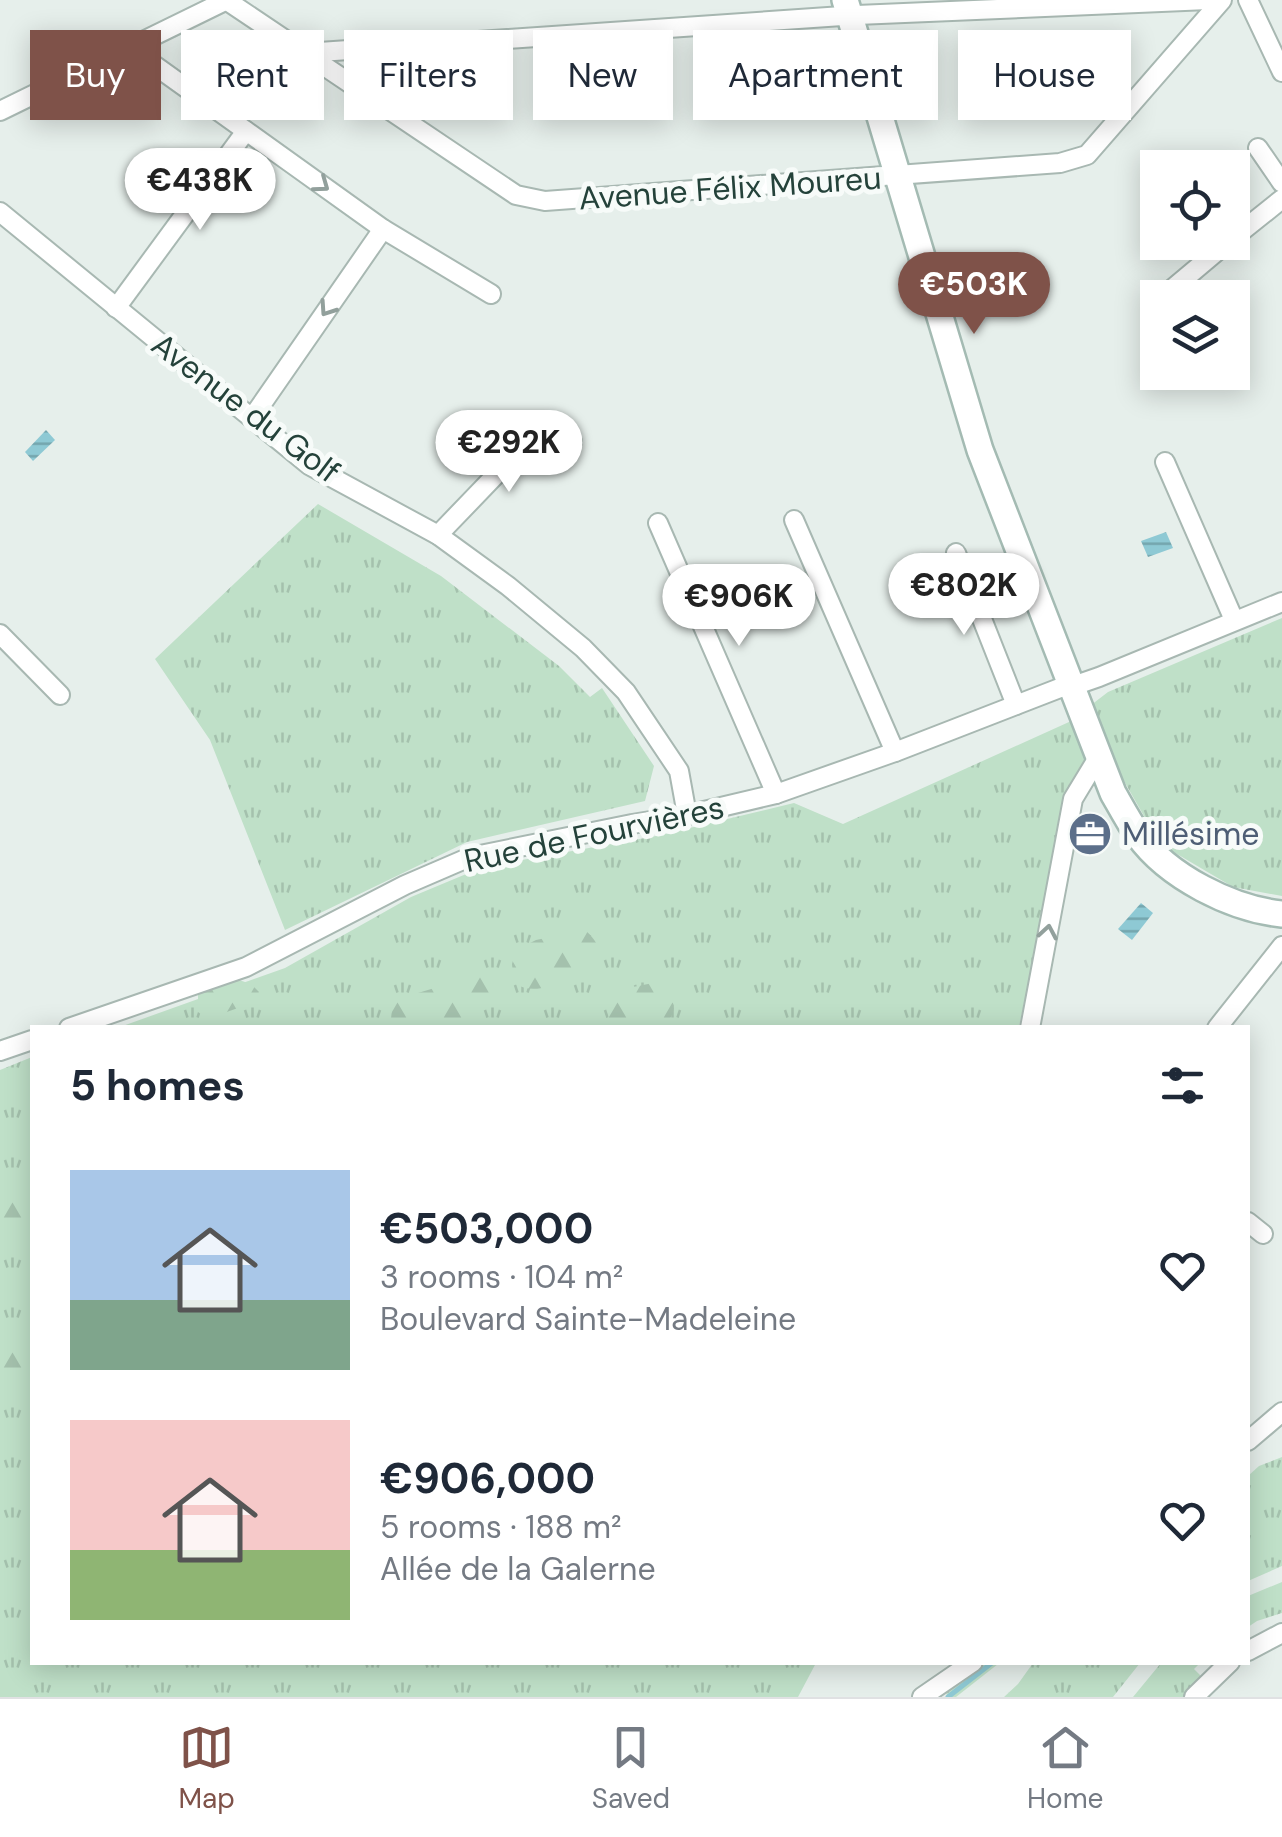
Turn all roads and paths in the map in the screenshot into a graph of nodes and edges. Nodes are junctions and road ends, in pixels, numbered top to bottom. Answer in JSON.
{"nodes":[{"id":1,"x":226,"y":0,"type":"edge"},
{"id":2,"x":1208,"y":0,"type":"edge"},
{"id":3,"x":1222,"y":0,"type":"edge"},
{"id":4,"x":1248,"y":0,"type":"edge"},
{"id":5,"x":847,"y":8,"type":"edge"},
{"id":6,"x":271,"y":30,"type":"edge"},
{"id":7,"x":161,"y":31,"type":"edge"},
{"id":8,"x":324,"y":51,"type":"edge"},
{"id":9,"x":324,"y":66,"type":"edge"},
{"id":10,"x":161,"y":70,"type":"edge"},
{"id":11,"x":1282,"y":72,"type":"edge"},
{"id":12,"x":30,"y":96,"type":"edge"},
{"id":13,"x":0,"y":111,"type":"edge"},
{"id":14,"x":246,"y":130,"type":"junction"},
{"id":15,"x":1258,"y":148,"type":"dead end"},
{"id":16,"x":897,"y":177,"type":"junction"},
{"id":17,"x":1282,"y":184,"type":"edge"},
{"id":18,"x":1282,"y":199,"type":"edge"},
{"id":19,"x":0,"y":212,"type":"edge"},
{"id":20,"x":1250,"y":225,"type":"edge"},
{"id":21,"x":382,"y":229,"type":"junction"},
{"id":22,"x":1207,"y":260,"type":"edge"},
{"id":23,"x":1183,"y":280,"type":"edge"},
{"id":24,"x":492,"y":294,"type":"dead end"},
{"id":25,"x":116,"y":308,"type":"junction"},
{"id":26,"x":252,"y":418,"type":"junction"},
{"id":27,"x":572,"y":442,"type":"dead end"},
{"id":28,"x":1165,"y":462,"type":"dead end"},
{"id":29,"x":794,"y":520,"type":"dead end"},
{"id":30,"x":658,"y":523,"type":"dead end"},
{"id":31,"x":438,"y":536,"type":"junction"},
{"id":32,"x":956,"y":553,"type":"dead end"},
{"id":33,"x":1282,"y":602,"type":"edge"},
{"id":34,"x":1234,"y":620,"type":"junction"},
{"id":35,"x":0,"y":634,"type":"edge"},
{"id":36,"x":1073,"y":686,"type":"junction"},
{"id":37,"x":60,"y":695,"type":"dead end"},
{"id":38,"x":1016,"y":705,"type":"junction"},
{"id":39,"x":895,"y":752,"type":"junction"},
{"id":40,"x":1099,"y":756,"type":"junction"},
{"id":41,"x":776,"y":794,"type":"junction"},
{"id":42,"x":687,"y":815,"type":"junction"},
{"id":43,"x":1282,"y":914,"type":"edge"},
{"id":44,"x":1282,"y":946,"type":"edge"},
{"id":45,"x":78,"y":1025,"type":"edge"},
{"id":46,"x":1031,"y":1025,"type":"edge"},
{"id":47,"x":1220,"y":1025,"type":"edge"},
{"id":48,"x":30,"y":1041,"type":"edge"},
{"id":49,"x":0,"y":1051,"type":"edge"},
{"id":50,"x":1250,"y":1224,"type":"edge"},
{"id":51,"x":1263,"y":1234,"type":"dead end"},
{"id":52,"x":1282,"y":1412,"type":"edge"},
{"id":53,"x":1250,"y":1433,"type":"edge"},
{"id":54,"x":1282,"y":1633,"type":"edge"},
{"id":55,"x":1250,"y":1650,"type":"edge"},
{"id":56,"x":969,"y":1665,"type":"edge"},
{"id":57,"x":1227,"y":1665,"type":"edge"},
{"id":58,"x":922,"y":1697,"type":"edge"},
{"id":59,"x":1194,"y":1697,"type":"edge"}],
"edges":[{"from":1,"to":6,"type":"street","name":"Avenue Félix Moureu"},
{"from":1,"to":7,"type":"street"},
{"from":2,"to":5,"type":"street"},
{"from":3,"to":16,"type":"street","name":"Avenue Félix Moureu"},
{"from":4,"to":11,"type":"street"},
{"from":5,"to":8,"type":"street"},
{"from":5,"to":16,"type":"street"},
{"from":9,"to":16,"type":"street","name":"Avenue Félix Moureu"},
{"from":10,"to":14,"type":"street"},
{"from":12,"to":13,"type":"street"},
{"from":14,"to":21,"type":"street","one_way":true},
{"from":14,"to":25,"type":"street"},
{"from":15,"to":17,"type":"street"},
{"from":16,"to":36,"type":"street"},
{"from":18,"to":20,"type":"street"},
{"from":19,"to":25,"type":"street","name":"Avenue du Golf"},
{"from":21,"to":24,"type":"street"},
{"from":21,"to":26,"type":"street","one_way":true},
{"from":22,"to":23,"type":"street"},
{"from":25,"to":26,"type":"street","name":"Avenue du Golf"},
{"from":26,"to":31,"type":"street","name":"Avenue du Golf"},
{"from":27,"to":31,"type":"street"},
{"from":28,"to":34,"type":"street"},
{"from":29,"to":39,"type":"street"},
{"from":30,"to":41,"type":"street"},
{"from":31,"to":42,"type":"street","name":"Avenue du Golf"},
{"from":32,"to":38,"type":"street"},
{"from":33,"to":34,"type":"street"},
{"from":34,"to":36,"type":"street"},
{"from":35,"to":37,"type":"street"},
{"from":36,"to":38,"type":"street","name":"Rue de Fourvières"},
{"from":36,"to":40,"type":"street"},
{"from":38,"to":39,"type":"street","name":"Rue de Fourvières"},
{"from":39,"to":41,"type":"street","name":"Rue de Fourvières"},
{"from":40,"to":43,"type":"street"},
{"from":46,"to":40,"type":"street","one_way":true},
{"from":41,"to":42,"type":"street","name":"Rue de Fourvières"},
{"from":42,"to":45,"type":"street","name":"Rue de Fourvières"},
{"from":44,"to":47,"type":"street"},
{"from":48,"to":49,"type":"street"},
{"from":50,"to":51,"type":"street"},
{"from":52,"to":53,"type":"street"},
{"from":54,"to":55,"type":"street"},
{"from":56,"to":58,"type":"street"},
{"from":57,"to":59,"type":"street"}]}
